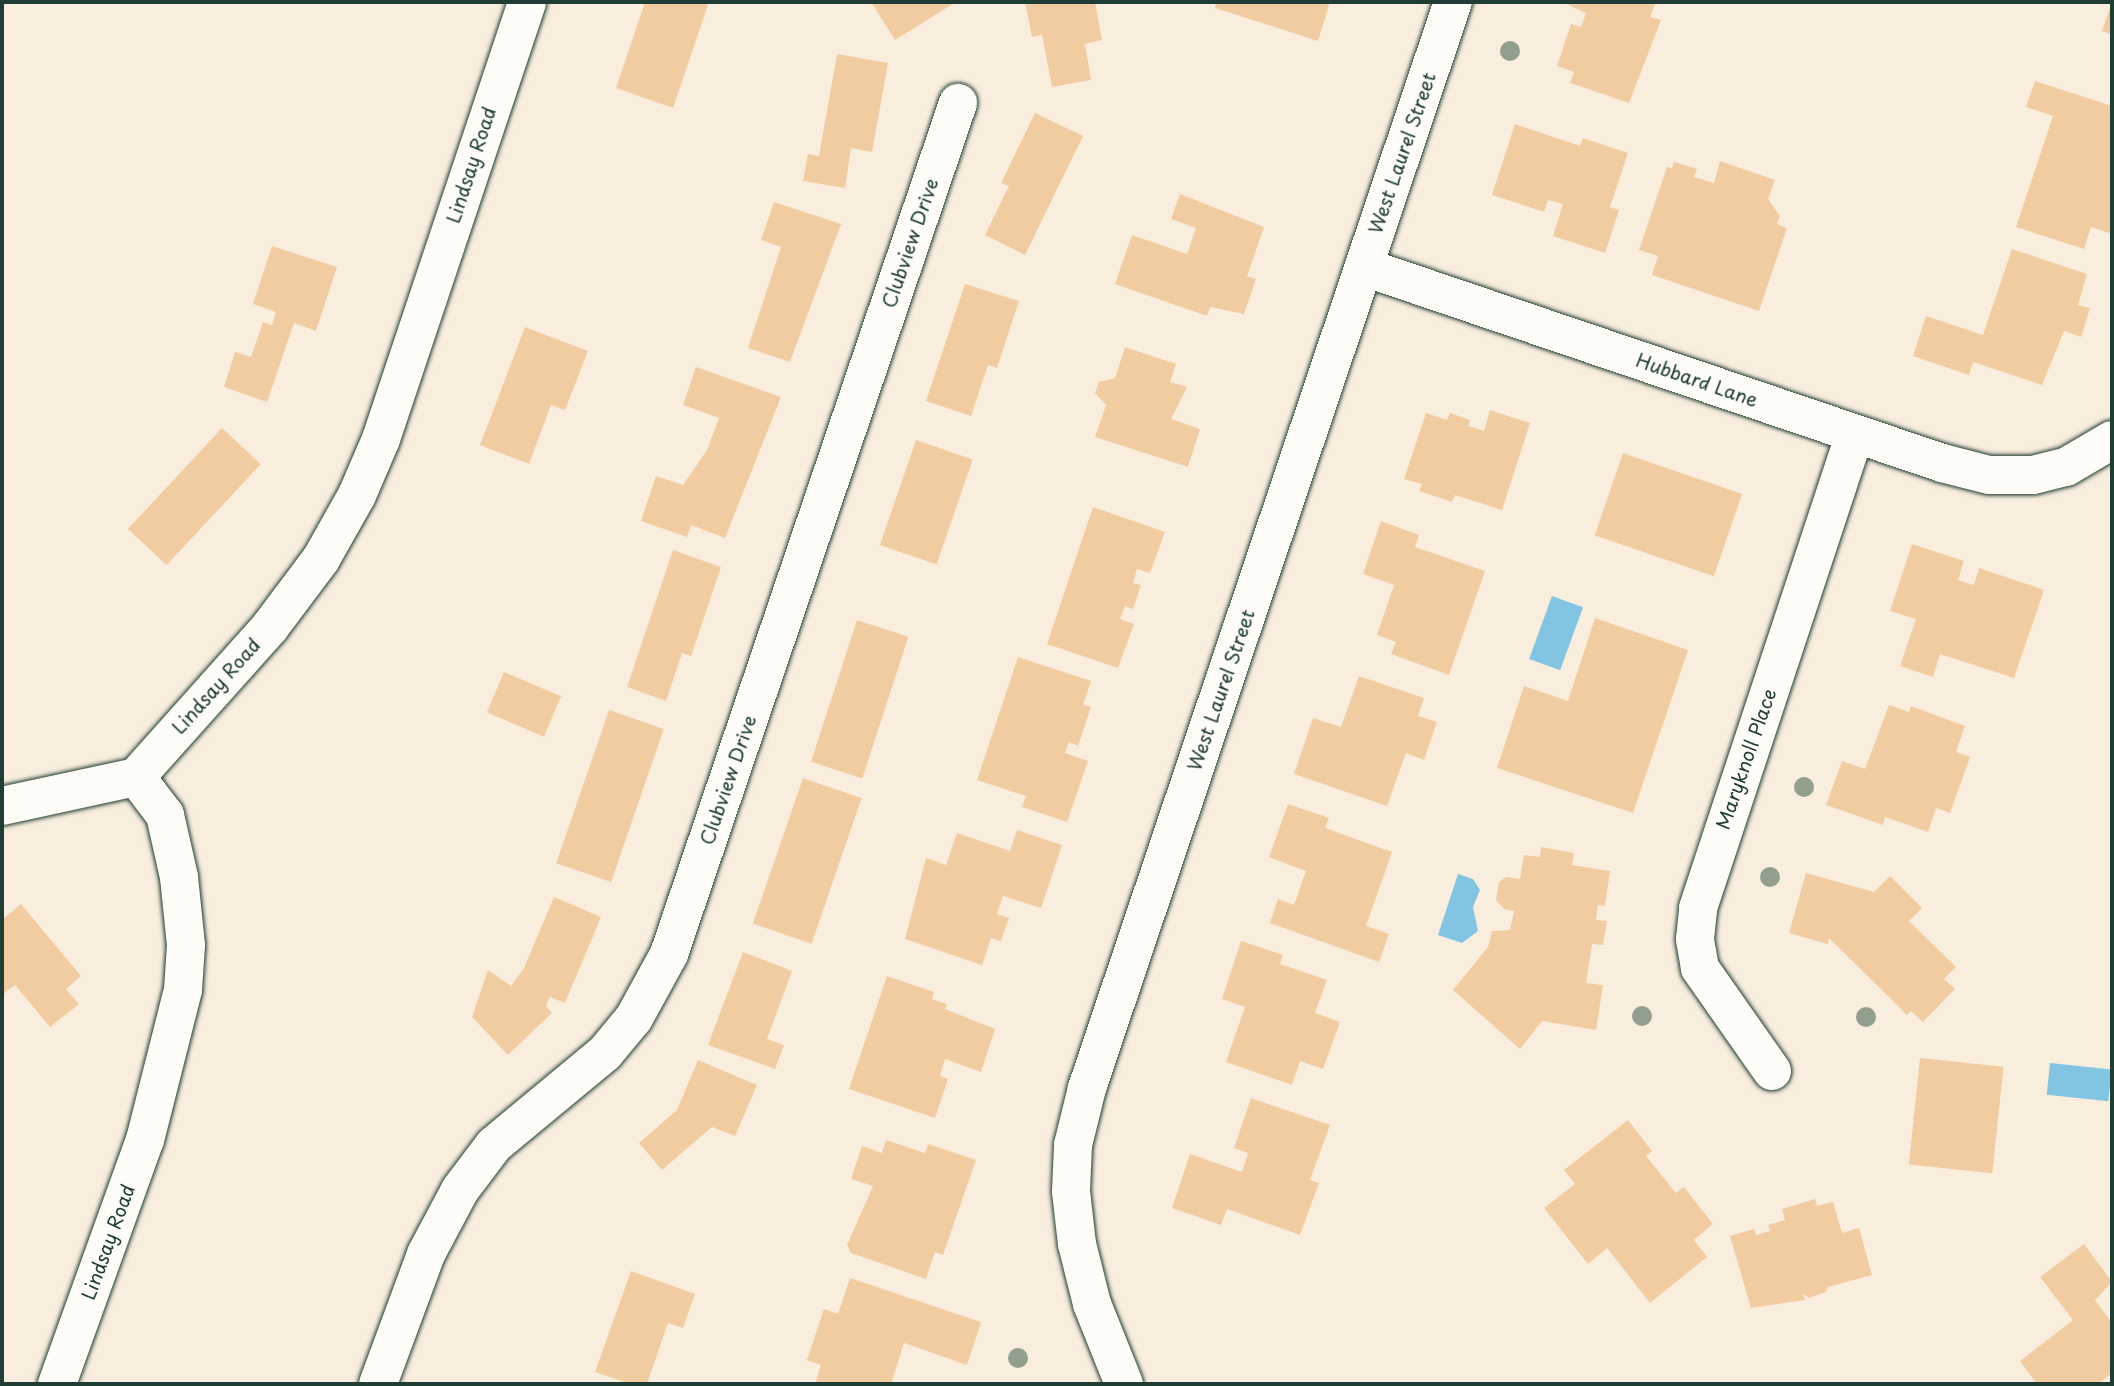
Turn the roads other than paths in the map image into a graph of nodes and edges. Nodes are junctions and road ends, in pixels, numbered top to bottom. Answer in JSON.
{"nodes":[{"id":1,"x":527,"y":2,"type":"edge"},
{"id":2,"x":1453,"y":2,"type":"edge"},
{"id":3,"x":958,"y":103,"type":"dead end"},
{"id":4,"x":1364,"y":267,"type":"junction"},
{"id":5,"x":1855,"y":434,"type":"junction"},
{"id":6,"x":2112,"y":440,"type":"edge"},
{"id":7,"x":136,"y":777,"type":"junction"},
{"id":8,"x":2,"y":806,"type":"edge"},
{"id":9,"x":1772,"y":1071,"type":"dead end"},
{"id":10,"x":57,"y":1384,"type":"edge"},
{"id":11,"x":378,"y":1384,"type":"edge"},
{"id":12,"x":1124,"y":1384,"type":"edge"}],
"edges":[{"from":1,"to":7,"type":"street","name":"Lindsay Road"},
{"from":2,"to":4,"type":"street","name":"West Laurel Street"},
{"from":3,"to":11,"type":"street","name":"Clubview Drive"},
{"from":4,"to":5,"type":"street","name":"Hubbard Lane"},
{"from":4,"to":12,"type":"street","name":"West Laurel Street"},
{"from":5,"to":6,"type":"street","name":"Hubbard Lane"},
{"from":5,"to":9,"type":"street","name":"Maryknoll Place"},
{"from":7,"to":8,"type":"street"},
{"from":7,"to":10,"type":"street","name":"Lindsay Road"}]}
